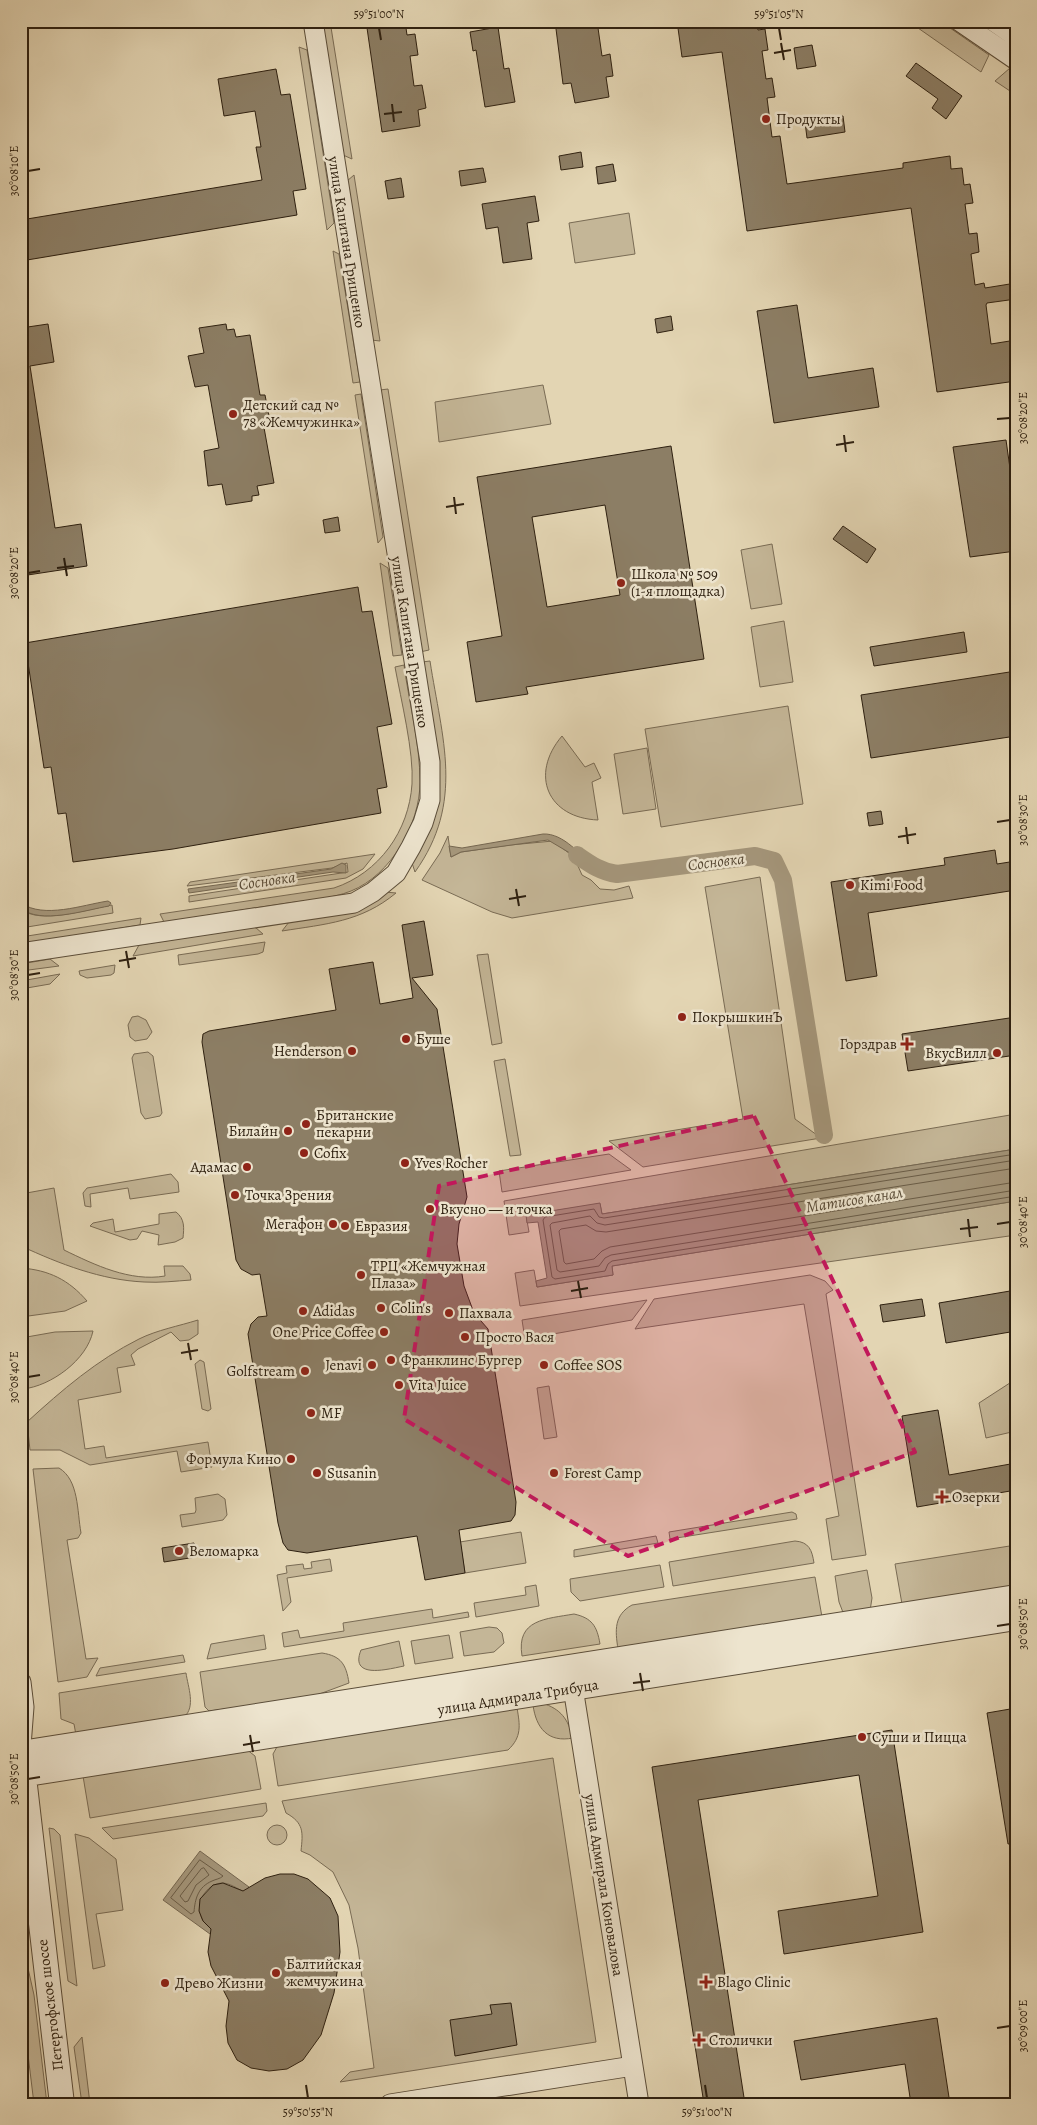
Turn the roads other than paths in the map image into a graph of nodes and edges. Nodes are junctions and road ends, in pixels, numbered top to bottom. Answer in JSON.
{"nodes":[{"id":1,"x":312,"y":21,"type":"edge"},
{"id":2,"x":960,"y":21,"type":"edge"},
{"id":3,"x":993,"y":21,"type":"edge"},
{"id":4,"x":1016,"y":37,"type":"edge"},
{"id":5,"x":1016,"y":60,"type":"edge"},
{"id":6,"x":21,"y":953,"type":"edge"},
{"id":7,"x":1016,"y":1597,"type":"edge"},
{"id":8,"x":1016,"y":1618,"type":"edge"},
{"id":9,"x":571,"y":1677,"type":"junction"},
{"id":10,"x":21,"y":1682,"type":"edge"},
{"id":11,"x":21,"y":1746,"type":"edge"},
{"id":12,"x":22,"y":1765,"type":"edge"},
{"id":13,"x":633,"y":2066,"type":"junction"},
{"id":14,"x":62,"y":2104,"type":"edge"},
{"id":15,"x":390,"y":2104,"type":"edge"},
{"id":16,"x":639,"y":2104,"type":"edge"}],
"edges":[{"from":1,"to":6,"type":"street","name":"улица Капитана Грищенко"},
{"from":2,"to":5,"type":"street"},
{"from":3,"to":4,"type":"street"},
{"from":7,"to":9,"type":"street","name":"улица Адмирала Трибуца"},
{"from":8,"to":9,"type":"street","name":"улица Адмирала Трибуца"},
{"from":9,"to":12,"type":"street","name":"улица Адмирала Трибуца"},
{"from":9,"to":13,"type":"street","name":"улица Адмирала Коновалова"},
{"from":10,"to":11,"type":"street"},
{"from":12,"to":14,"type":"street","name":"Петергофское шоссе"},
{"from":13,"to":15,"type":"street"},
{"from":13,"to":16,"type":"street","name":"улица Адмирала Коновалова"}]}
